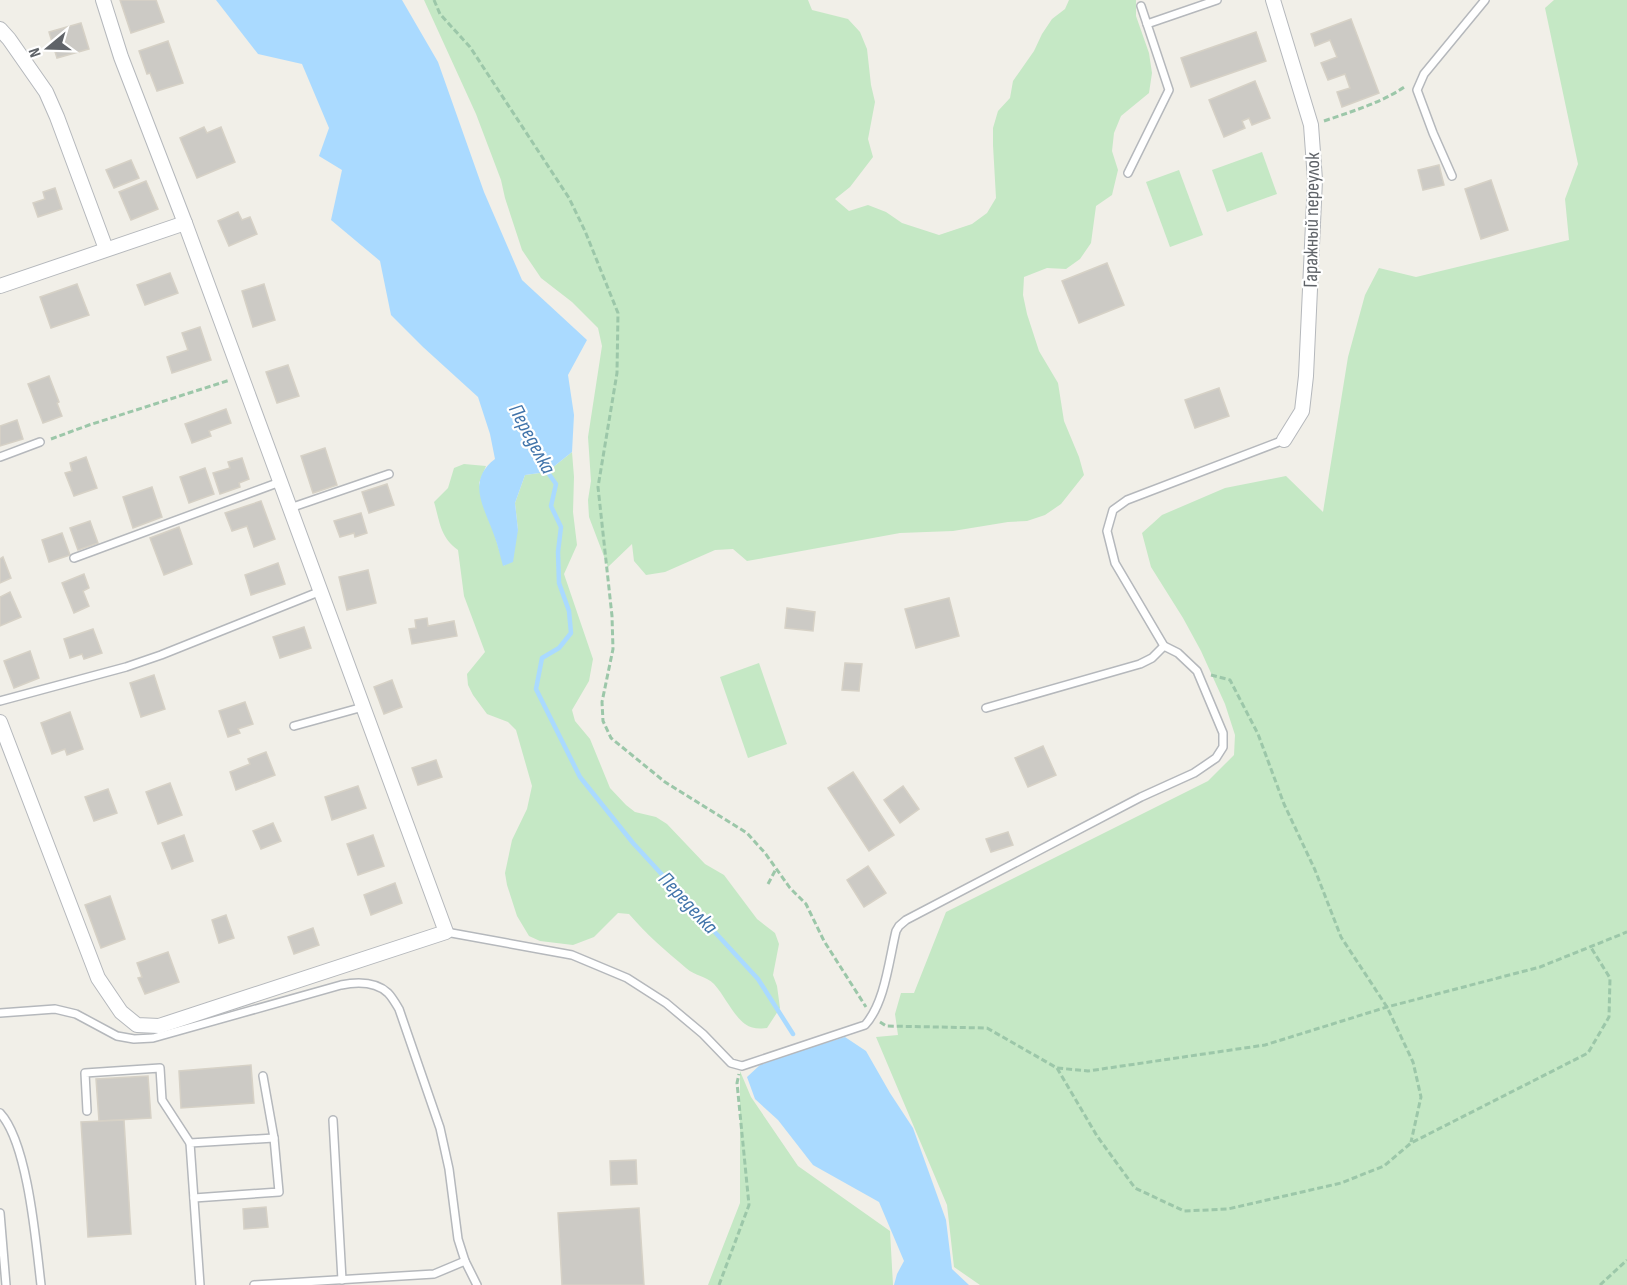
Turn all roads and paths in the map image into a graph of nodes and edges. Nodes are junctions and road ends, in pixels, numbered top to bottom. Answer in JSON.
{"nodes":[{"id":1,"x":103,"y":0,"type":"edge"},
{"id":2,"x":434,"y":0,"type":"edge"},
{"id":3,"x":1217,"y":0,"type":"edge"},
{"id":4,"x":1273,"y":0,"type":"edge"},
{"id":5,"x":1485,"y":0,"type":"edge"},
{"id":6,"x":1141,"y":6,"type":"dead end"},
{"id":7,"x":1147,"y":24,"type":"junction"},
{"id":8,"x":0,"y":30,"type":"edge"},
{"id":9,"x":1424,"y":74,"type":"junction"},
{"id":10,"x":1311,"y":125,"type":"junction"},
{"id":11,"x":1128,"y":173,"type":"dead end"},
{"id":12,"x":1452,"y":176,"type":"dead end"},
{"id":13,"x":185,"y":223,"type":"junction"},
{"id":14,"x":106,"y":249,"type":"junction"},
{"id":15,"x":0,"y":286,"type":"edge"},
{"id":16,"x":242,"y":376,"type":"junction"},
{"id":17,"x":1284,"y":440,"type":"joint"},
{"id":18,"x":40,"y":442,"type":"joint"},
{"id":19,"x":0,"y":458,"type":"edge"},
{"id":20,"x":389,"y":474,"type":"dead end"},
{"id":21,"x":280,"y":482,"type":"junction"},
{"id":22,"x":290,"y":508,"type":"junction"},
{"id":23,"x":74,"y":558,"type":"dead end"},
{"id":24,"x":321,"y":591,"type":"junction"},
{"id":25,"x":1164,"y":646,"type":"junction"},
{"id":26,"x":1197,"y":671,"type":"junction"},
{"id":27,"x":0,"y":701,"type":"edge"},
{"id":28,"x":363,"y":706,"type":"junction"},
{"id":29,"x":986,"y":708,"type":"dead end"},
{"id":30,"x":0,"y":722,"type":"edge"},
{"id":31,"x":294,"y":726,"type":"dead end"},
{"id":32,"x":776,"y":869,"type":"junction"},
{"id":33,"x":768,"y":884,"type":"dead end"},
{"id":34,"x":446,"y":932,"type":"junction"},
{"id":35,"x":1627,"y":932,"type":"edge"},
{"id":36,"x":1590,"y":946,"type":"junction"},
{"id":37,"x":1387,"y":1007,"type":"junction"},
{"id":38,"x":0,"y":1014,"type":"edge"},
{"id":39,"x":872,"y":1017,"type":"junction"},
{"id":40,"x":742,"y":1066,"type":"junction"},
{"id":41,"x":1057,"y":1068,"type":"junction"},
{"id":42,"x":262,"y":1076,"type":"dead end"},
{"id":43,"x":87,"y":1111,"type":"dead end"},
{"id":44,"x":0,"y":1113,"type":"edge"},
{"id":45,"x":333,"y":1120,"type":"dead end"},
{"id":46,"x":274,"y":1138,"type":"junction"},
{"id":47,"x":190,"y":1143,"type":"junction"},
{"id":48,"x":1411,"y":1143,"type":"junction"},
{"id":49,"x":194,"y":1198,"type":"junction"},
{"id":50,"x":0,"y":1213,"type":"edge"},
{"id":51,"x":1627,"y":1260,"type":"edge"},
{"id":52,"x":465,"y":1261,"type":"junction"},
{"id":53,"x":393,"y":1277,"type":"junction"},
{"id":54,"x":342,"y":1280,"type":"junction"},
{"id":55,"x":6,"y":1285,"type":"edge"},
{"id":56,"x":41,"y":1285,"type":"edge"},
{"id":57,"x":200,"y":1285,"type":"edge"},
{"id":58,"x":254,"y":1285,"type":"edge"},
{"id":59,"x":397,"y":1285,"type":"edge"},
{"id":60,"x":477,"y":1285,"type":"edge"},
{"id":61,"x":718,"y":1285,"type":"edge"},
{"id":62,"x":1600,"y":1285,"type":"edge"}],
"edges":[{"from":1,"to":13,"type":"street"},
{"from":2,"to":32,"type":"path"},
{"from":3,"to":7,"type":"lane"},
{"from":4,"to":10,"type":"street","name":"Гаражный переулок"},
{"from":5,"to":9,"type":"lane"},
{"from":6,"to":7,"type":"lane"},
{"from":7,"to":11,"type":"lane"},
{"from":8,"to":14,"type":"street"},
{"from":9,"to":10,"type":"path"},
{"from":9,"to":12,"type":"lane"},
{"from":10,"to":17,"type":"street","name":"Гаражный переулок"},
{"from":13,"to":14,"type":"street"},
{"from":13,"to":16,"type":"street"},
{"from":14,"to":15,"type":"street"},
{"from":16,"to":18,"type":"path"},
{"from":16,"to":21,"type":"street"},
{"from":17,"to":25,"type":"lane"},
{"from":18,"to":19,"type":"lane"},
{"from":20,"to":22,"type":"lane"},
{"from":21,"to":22,"type":"street"},
{"from":21,"to":23,"type":"lane"},
{"from":22,"to":24,"type":"street"},
{"from":24,"to":27,"type":"lane"},
{"from":24,"to":28,"type":"street"},
{"from":25,"to":26,"type":"lane"},
{"from":25,"to":29,"type":"lane"},
{"from":26,"to":37,"type":"path"},
{"from":26,"to":39,"type":"lane"},
{"from":28,"to":31,"type":"lane"},
{"from":28,"to":34,"type":"street"},
{"from":30,"to":34,"type":"street"},
{"from":32,"to":33,"type":"path"},
{"from":32,"to":39,"type":"path"},
{"from":34,"to":40,"type":"lane"},
{"from":35,"to":36,"type":"path"},
{"from":36,"to":37,"type":"path"},
{"from":36,"to":48,"type":"path"},
{"from":37,"to":41,"type":"path"},
{"from":37,"to":48,"type":"path"},
{"from":38,"to":52,"type":"lane"},
{"from":39,"to":40,"type":"lane"},
{"from":39,"to":41,"type":"path"},
{"from":40,"to":61,"type":"path"},
{"from":41,"to":48,"type":"path"},
{"from":42,"to":46,"type":"lane"},
{"from":43,"to":47,"type":"lane"},
{"from":44,"to":56,"type":"lane"},
{"from":45,"to":54,"type":"lane"},
{"from":46,"to":47,"type":"lane"},
{"from":46,"to":49,"type":"lane"},
{"from":47,"to":49,"type":"lane"},
{"from":49,"to":57,"type":"lane"},
{"from":50,"to":55,"type":"lane"},
{"from":51,"to":62,"type":"path"},
{"from":52,"to":53,"type":"lane"},
{"from":52,"to":60,"type":"lane"},
{"from":53,"to":54,"type":"lane"},
{"from":53,"to":59,"type":"lane"},
{"from":54,"to":58,"type":"lane"}]}
